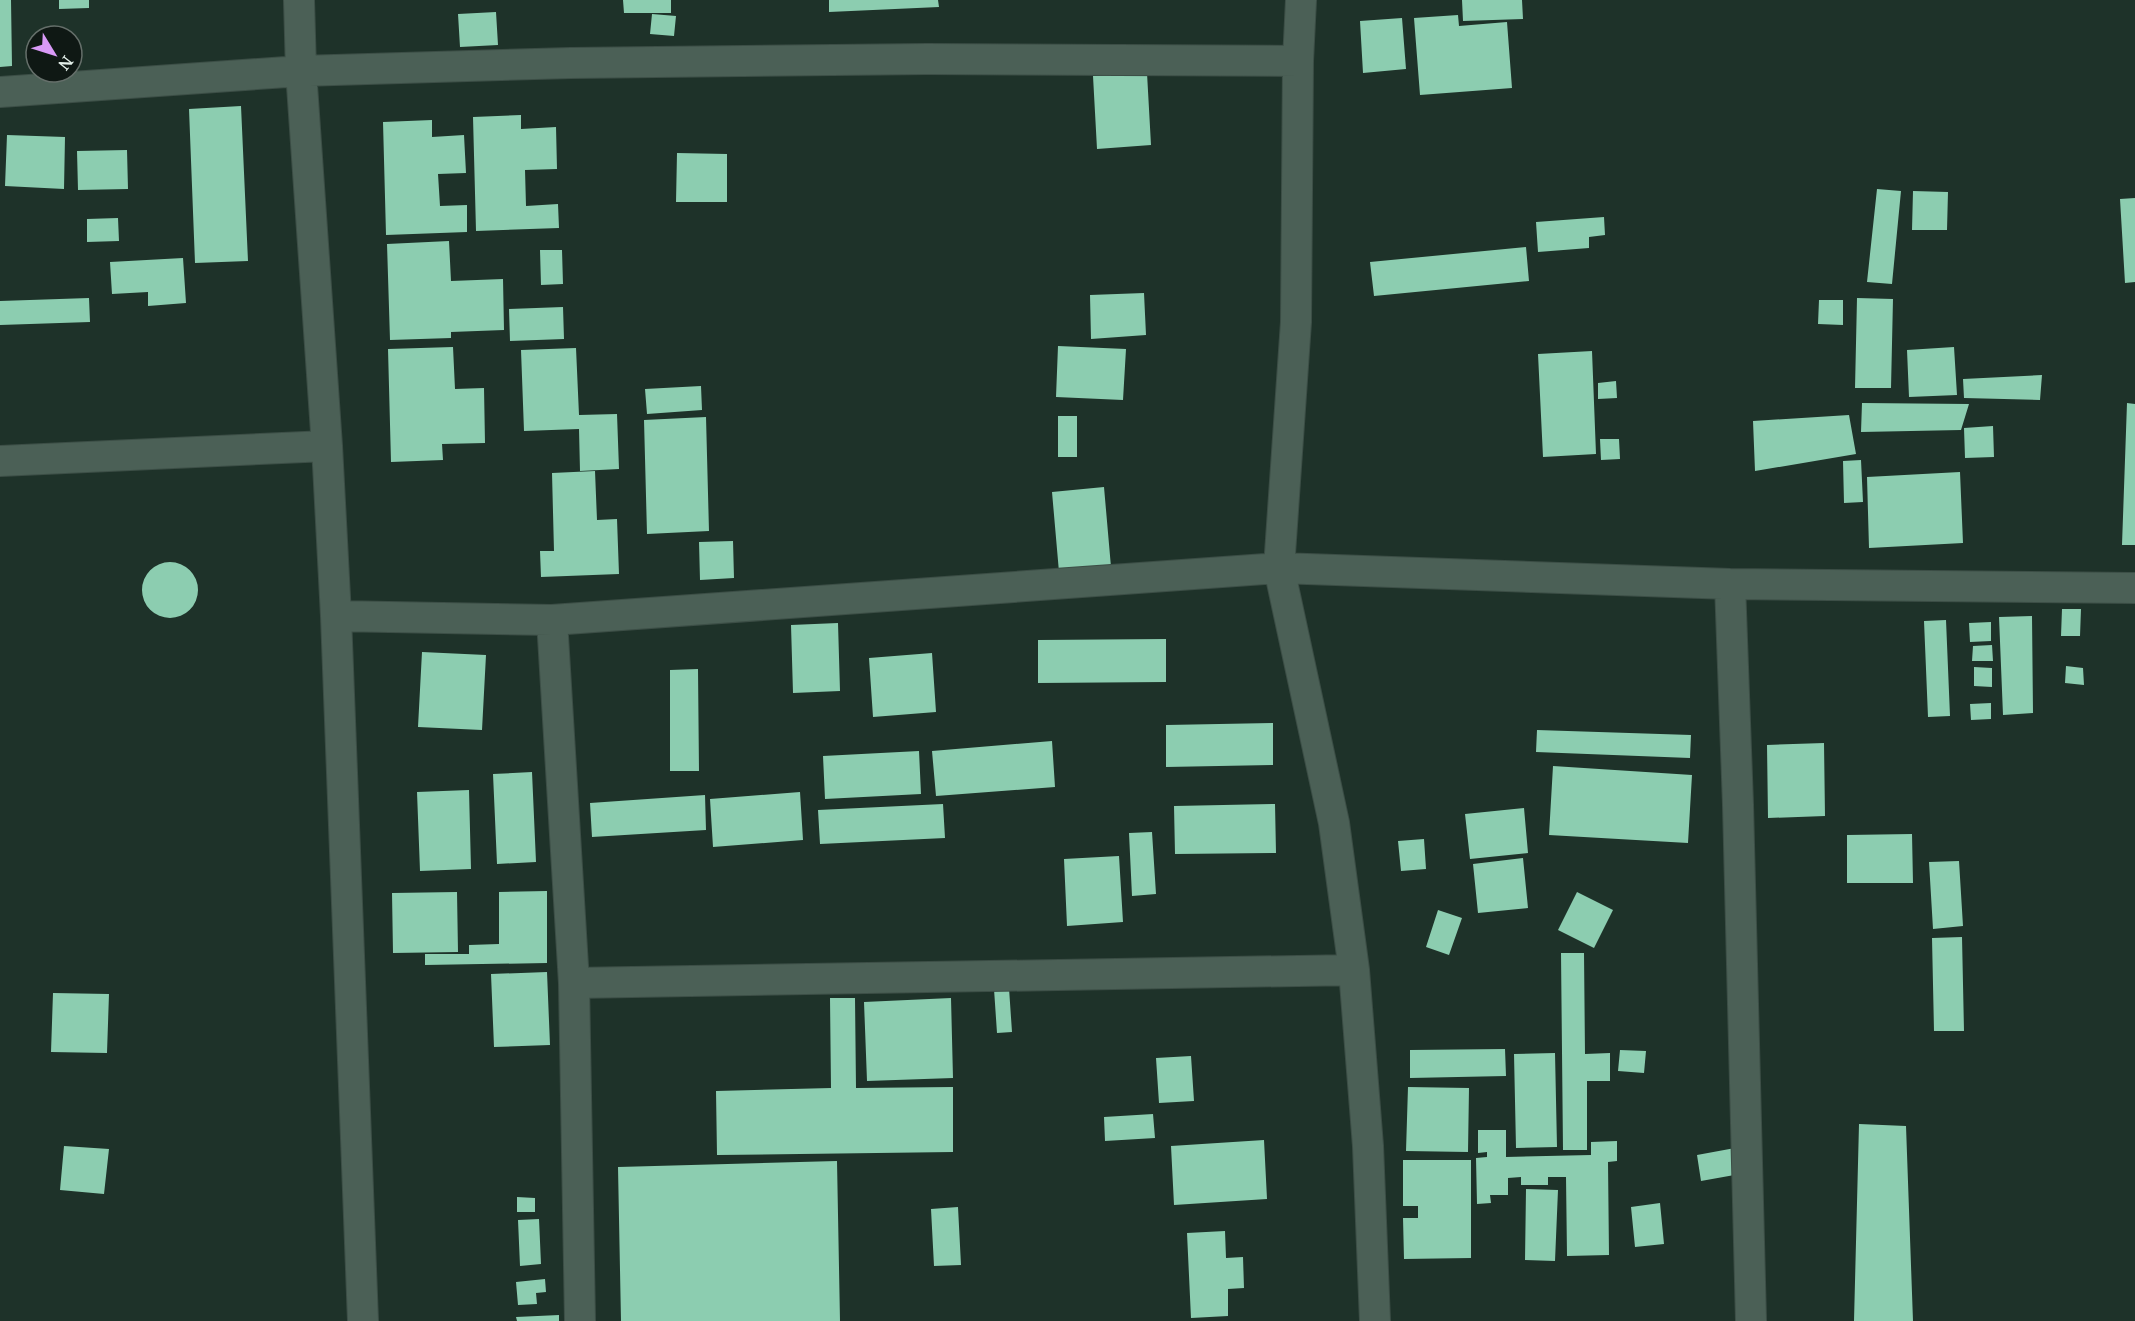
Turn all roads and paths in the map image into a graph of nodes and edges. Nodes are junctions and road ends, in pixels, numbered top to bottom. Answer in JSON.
{"nodes":[{"id":1,"x":299,"y":0,"type":"edge"},
{"id":2,"x":1301,"y":0,"type":"edge"},
{"id":3,"x":1298,"y":61,"type":"junction"},
{"id":4,"x":301,"y":71,"type":"junction"},
{"id":5,"x":0,"y":92,"type":"edge"},
{"id":6,"x":327,"y":446,"type":"junction"},
{"id":7,"x":0,"y":461,"type":"edge"},
{"id":8,"x":1279,"y":568,"type":"junction"},
{"id":9,"x":1730,"y":585,"type":"junction"},
{"id":10,"x":2135,"y":588,"type":"edge"},
{"id":11,"x":336,"y":616,"type":"junction"},
{"id":12,"x":552,"y":620,"type":"junction"},
{"id":13,"x":1354,"y":970,"type":"junction"},
{"id":14,"x":574,"y":983,"type":"junction"},
{"id":15,"x":363,"y":1321,"type":"edge"},
{"id":16,"x":580,"y":1321,"type":"edge"},
{"id":17,"x":1375,"y":1321,"type":"edge"},
{"id":18,"x":1751,"y":1321,"type":"edge"}],
"edges":[{"from":1,"to":4,"type":"street"},
{"from":2,"to":3,"type":"street"},
{"from":3,"to":4,"type":"street"},
{"from":3,"to":8,"type":"street"},
{"from":4,"to":5,"type":"street"},
{"from":4,"to":6,"type":"street"},
{"from":6,"to":7,"type":"street"},
{"from":6,"to":11,"type":"street"},
{"from":8,"to":9,"type":"street"},
{"from":8,"to":12,"type":"street"},
{"from":8,"to":13,"type":"street"},
{"from":9,"to":10,"type":"street"},
{"from":9,"to":18,"type":"street"},
{"from":11,"to":12,"type":"street"},
{"from":11,"to":15,"type":"street"},
{"from":12,"to":14,"type":"street"},
{"from":13,"to":14,"type":"street"},
{"from":13,"to":17,"type":"street"},
{"from":14,"to":16,"type":"street"}]}
